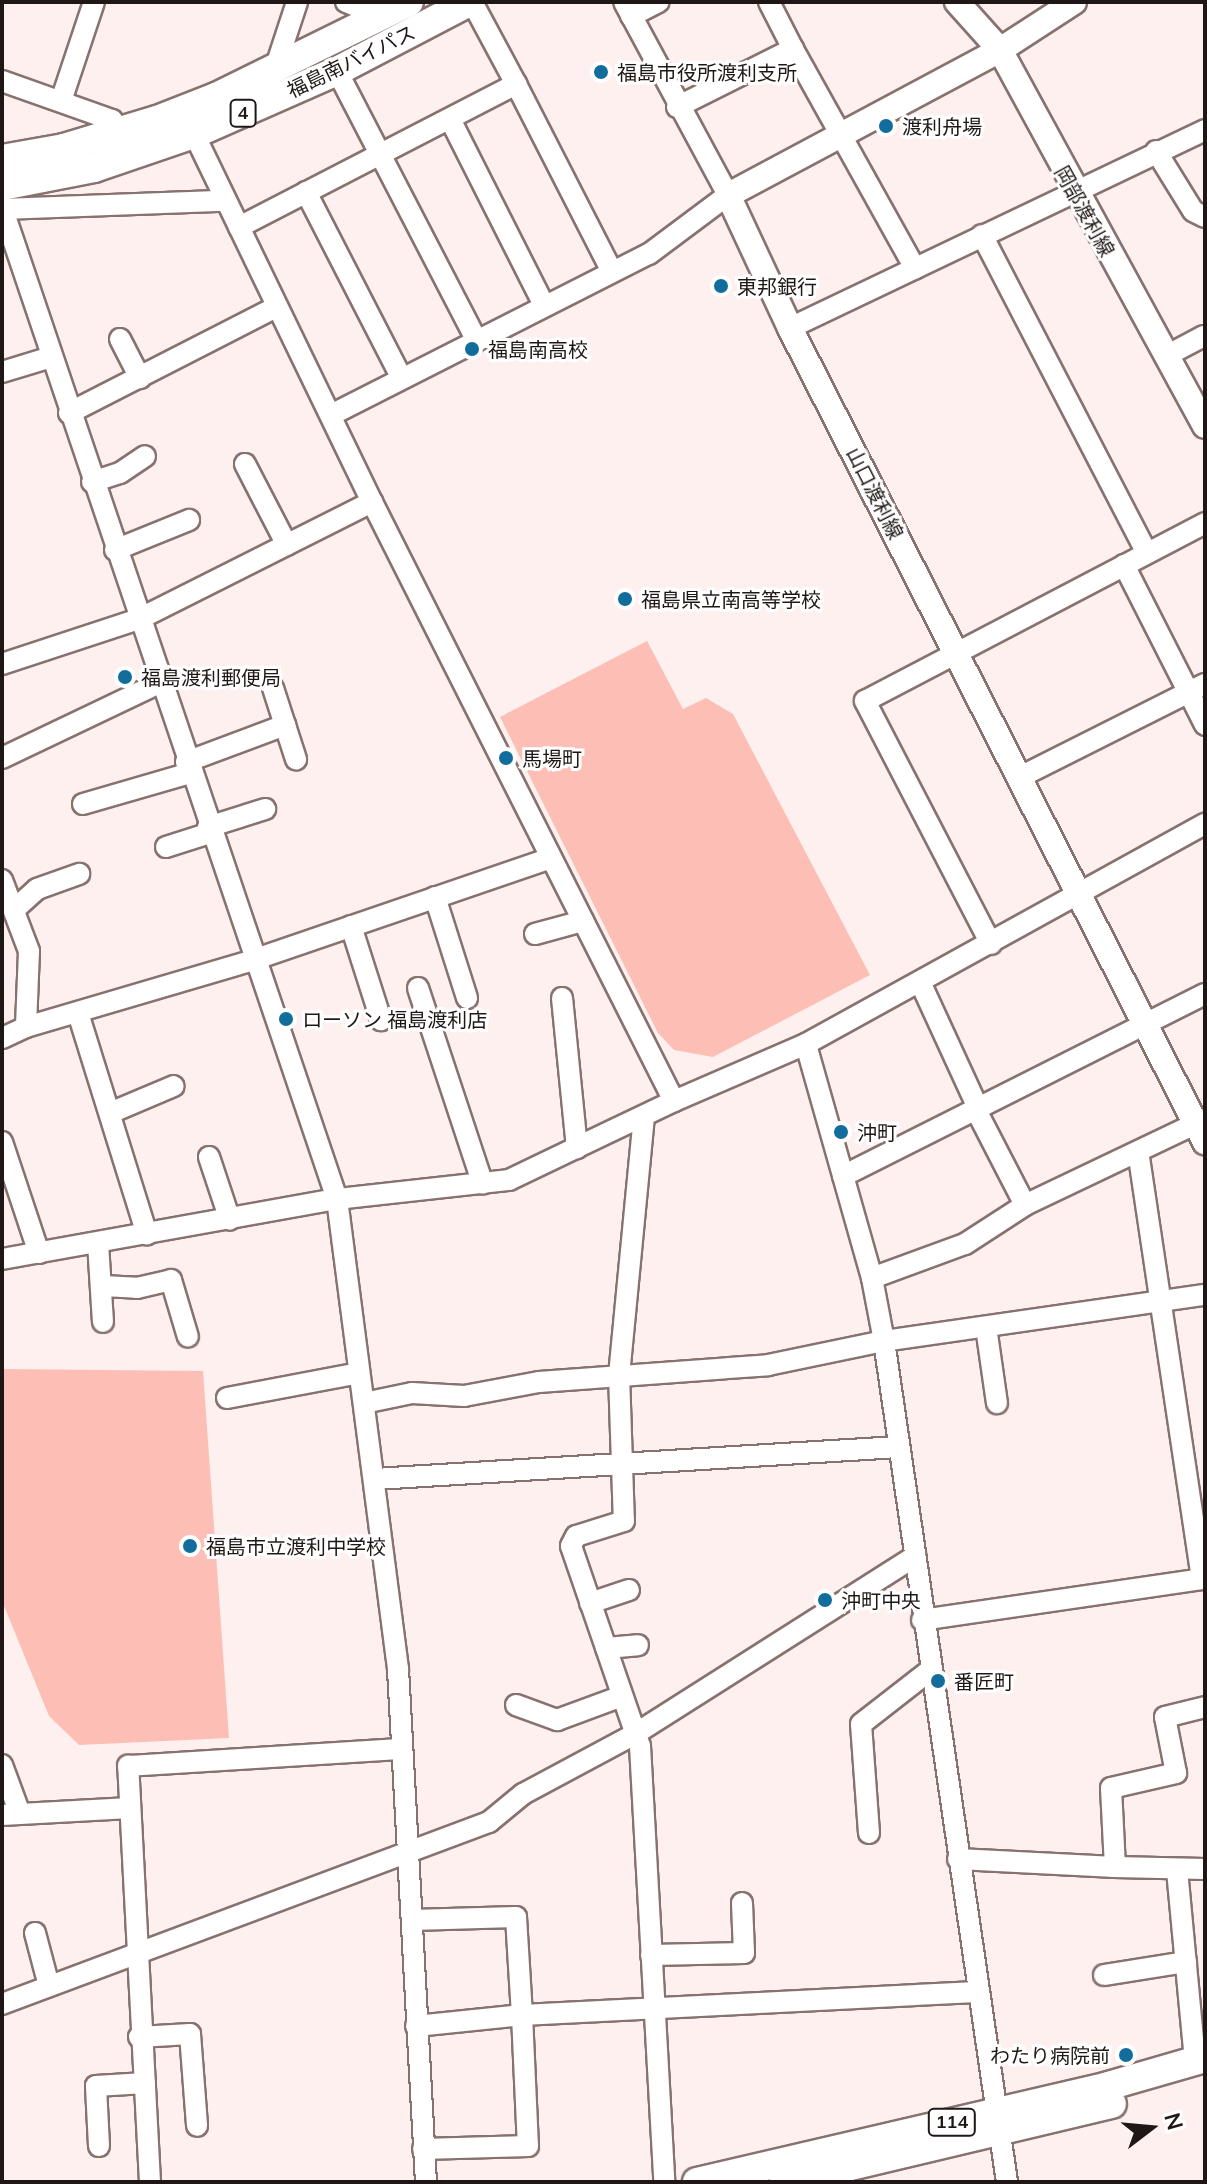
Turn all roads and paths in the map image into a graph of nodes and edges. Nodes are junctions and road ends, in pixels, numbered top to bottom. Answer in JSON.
{"nodes":[{"id":1,"x":94,"y":2,"type":"edge"},
{"id":2,"x":297,"y":2,"type":"edge"},
{"id":3,"x":346,"y":2,"type":"edge"},
{"id":4,"x":409,"y":2,"type":"edge"},
{"id":5,"x":471,"y":2,"type":"edge"},
{"id":6,"x":659,"y":2,"type":"edge"},
{"id":7,"x":769,"y":2,"type":"edge"},
{"id":8,"x":957,"y":2,"type":"edge"},
{"id":9,"x":1074,"y":2,"type":"edge"},
{"id":10,"x":627,"y":9,"type":"edge"},
{"id":11,"x":381,"y":16,"type":"junction"},
{"id":12,"x":793,"y":49,"type":"junction"},
{"id":13,"x":1000,"y":50,"type":"junction"},
{"id":14,"x":275,"y":69,"type":"junction"},
{"id":15,"x":337,"y":71,"type":"junction"},
{"id":16,"x":2,"y":81,"type":"edge"},
{"id":17,"x":516,"y":84,"type":"junction"},
{"id":18,"x":61,"y":101,"type":"junction"},
{"id":19,"x":677,"y":107,"type":"junction"},
{"id":20,"x":450,"y":119,"type":"junction"},
{"id":21,"x":1205,"y":130,"type":"edge"},
{"id":22,"x":119,"y":132,"type":"junction"},
{"id":23,"x":844,"y":133,"type":"junction"},
{"id":24,"x":194,"y":134,"type":"junction"},
{"id":25,"x":1156,"y":151,"type":"junction"},
{"id":26,"x":381,"y":153,"type":"junction"},
{"id":27,"x":2,"y":159,"type":"edge"},
{"id":28,"x":2,"y":186,"type":"edge"},
{"id":29,"x":1073,"y":189,"type":"junction"},
{"id":30,"x":306,"y":192,"type":"junction"},
{"id":31,"x":728,"y":195,"type":"junction"},
{"id":32,"x":224,"y":201,"type":"junction"},
{"id":33,"x":2,"y":208,"type":"edge"},
{"id":34,"x":1205,"y":217,"type":"edge"},
{"id":35,"x":239,"y":227,"type":"junction"},
{"id":36,"x":982,"y":235,"type":"junction"},
{"id":37,"x":915,"y":268,"type":"junction"},
{"id":38,"x":612,"y":272,"type":"junction"},
{"id":39,"x":544,"y":305,"type":"junction"},
{"id":40,"x":276,"y":307,"type":"junction"},
{"id":41,"x":790,"y":328,"type":"junction"},
{"id":42,"x":1204,"y":336,"type":"edge"},
{"id":43,"x":120,"y":339,"type":"dead end"},
{"id":44,"x":476,"y":339,"type":"junction"},
{"id":45,"x":1166,"y":356,"type":"junction"},
{"id":46,"x":51,"y":357,"type":"junction"},
{"id":47,"x":2,"y":372,"type":"edge"},
{"id":48,"x":401,"y":377,"type":"junction"},
{"id":49,"x":140,"y":378,"type":"junction"},
{"id":50,"x":69,"y":413,"type":"junction"},
{"id":51,"x":331,"y":415,"type":"junction"},
{"id":52,"x":1205,"y":426,"type":"edge"},
{"id":53,"x":145,"y":456,"type":"dead end"},
{"id":54,"x":245,"y":464,"type":"dead end"},
{"id":55,"x":92,"y":482,"type":"junction"},
{"id":56,"x":372,"y":502,"type":"junction"},
{"id":57,"x":189,"y":520,"type":"dead end"},
{"id":58,"x":1205,"y":523,"type":"edge"},
{"id":59,"x":287,"y":545,"type":"junction"},
{"id":60,"x":115,"y":550,"type":"junction"},
{"id":61,"x":1147,"y":553,"type":"junction"},
{"id":62,"x":1124,"y":565,"type":"junction"},
{"id":63,"x":139,"y":619,"type":"junction"},
{"id":64,"x":956,"y":653,"type":"junction"},
{"id":65,"x":2,"y":664,"type":"edge"},
{"id":66,"x":159,"y":683,"type":"junction"},
{"id":67,"x":273,"y":688,"type":"dead end"},
{"id":68,"x":1197,"y":688,"type":"edge"},
{"id":69,"x":285,"y":725,"type":"junction"},
{"id":70,"x":1205,"y":725,"type":"edge"},
{"id":71,"x":2,"y":758,"type":"edge"},
{"id":72,"x":296,"y":759,"type":"dead end"},
{"id":73,"x":188,"y":768,"type":"junction"},
{"id":74,"x":1020,"y":777,"type":"junction"},
{"id":75,"x":83,"y":804,"type":"dead end"},
{"id":76,"x":265,"y":809,"type":"dead end"},
{"id":77,"x":1205,"y":824,"type":"edge"},
{"id":78,"x":209,"y":830,"type":"junction"},
{"id":79,"x":166,"y":847,"type":"dead end"},
{"id":80,"x":551,"y":858,"type":"junction"},
{"id":81,"x":79,"y":874,"type":"dead end"},
{"id":82,"x":2,"y":880,"type":"edge"},
{"id":83,"x":1081,"y":896,"type":"junction"},
{"id":84,"x":435,"y":897,"type":"junction"},
{"id":85,"x":16,"y":908,"type":"junction"},
{"id":86,"x":583,"y":921,"type":"junction"},
{"id":87,"x":351,"y":926,"type":"junction"},
{"id":88,"x":535,"y":934,"type":"dead end"},
{"id":89,"x":991,"y":944,"type":"junction"},
{"id":90,"x":253,"y":960,"type":"junction"},
{"id":91,"x":921,"y":984,"type":"junction"},
{"id":92,"x":418,"y":988,"type":"dead end"},
{"id":93,"x":1205,"y":994,"type":"edge"},
{"id":94,"x":467,"y":998,"type":"dead end"},
{"id":95,"x":562,"y":998,"type":"dead end"},
{"id":96,"x":78,"y":1013,"type":"junction"},
{"id":97,"x":381,"y":1020,"type":"dead end"},
{"id":98,"x":1145,"y":1024,"type":"junction"},
{"id":99,"x":26,"y":1027,"type":"junction"},
{"id":100,"x":2,"y":1038,"type":"edge"},
{"id":101,"x":806,"y":1044,"type":"junction"},
{"id":102,"x":174,"y":1086,"type":"dead end"},
{"id":103,"x":674,"y":1101,"type":"junction"},
{"id":104,"x":976,"y":1107,"type":"junction"},
{"id":105,"x":110,"y":1113,"type":"junction"},
{"id":106,"x":644,"y":1116,"type":"junction"},
{"id":107,"x":1202,"y":1128,"type":"edge"},
{"id":108,"x":2,"y":1142,"type":"edge"},
{"id":109,"x":577,"y":1148,"type":"junction"},
{"id":110,"x":1138,"y":1153,"type":"junction"},
{"id":111,"x":209,"y":1157,"type":"dead end"},
{"id":112,"x":843,"y":1176,"type":"junction"},
{"id":113,"x":483,"y":1184,"type":"junction"},
{"id":114,"x":337,"y":1199,"type":"junction"},
{"id":115,"x":1025,"y":1205,"type":"junction"},
{"id":116,"x":230,"y":1220,"type":"junction"},
{"id":117,"x":147,"y":1235,"type":"junction"},
{"id":118,"x":98,"y":1243,"type":"junction"},
{"id":119,"x":39,"y":1253,"type":"junction"},
{"id":120,"x":2,"y":1259,"type":"edge"},
{"id":121,"x":872,"y":1278,"type":"junction"},
{"id":122,"x":103,"y":1286,"type":"junction"},
{"id":123,"x":1205,"y":1295,"type":"edge"},
{"id":124,"x":1160,"y":1302,"type":"junction"},
{"id":125,"x":103,"y":1322,"type":"dead end"},
{"id":126,"x":986,"y":1327,"type":"junction"},
{"id":127,"x":188,"y":1337,"type":"dead end"},
{"id":128,"x":884,"y":1341,"type":"junction"},
{"id":129,"x":359,"y":1373,"type":"junction"},
{"id":130,"x":619,"y":1374,"type":"junction"},
{"id":131,"x":227,"y":1398,"type":"dead end"},
{"id":132,"x":364,"y":1403,"type":"junction"},
{"id":133,"x":997,"y":1403,"type":"dead end"},
{"id":134,"x":898,"y":1447,"type":"junction"},
{"id":135,"x":624,"y":1464,"type":"junction"},
{"id":136,"x":375,"y":1479,"type":"junction"},
{"id":137,"x":915,"y":1556,"type":"junction"},
{"id":138,"x":1204,"y":1585,"type":"edge"},
{"id":139,"x":629,"y":1590,"type":"dead end"},
{"id":140,"x":590,"y":1603,"type":"junction"},
{"id":141,"x":922,"y":1620,"type":"junction"},
{"id":142,"x":638,"y":1645,"type":"dead end"},
{"id":143,"x":606,"y":1648,"type":"junction"},
{"id":144,"x":929,"y":1671,"type":"junction"},
{"id":145,"x":622,"y":1696,"type":"junction"},
{"id":146,"x":516,"y":1705,"type":"dead end"},
{"id":147,"x":1205,"y":1707,"type":"edge"},
{"id":148,"x":635,"y":1734,"type":"junction"},
{"id":149,"x":401,"y":1749,"type":"junction"},
{"id":150,"x":2,"y":1765,"type":"edge"},
{"id":151,"x":130,"y":1808,"type":"junction"},
{"id":152,"x":11,"y":1814,"type":"edge"},
{"id":153,"x":869,"y":1833,"type":"dead end"},
{"id":154,"x":410,"y":1852,"type":"junction"},
{"id":155,"x":958,"y":1859,"type":"junction"},
{"id":156,"x":1115,"y":1867,"type":"junction"},
{"id":157,"x":1205,"y":1869,"type":"edge"},
{"id":158,"x":1177,"y":1870,"type":"junction"},
{"id":159,"x":742,"y":1903,"type":"dead end"},
{"id":160,"x":412,"y":1920,"type":"junction"},
{"id":161,"x":35,"y":1933,"type":"dead end"},
{"id":162,"x":134,"y":1954,"type":"junction"},
{"id":163,"x":651,"y":1955,"type":"junction"},
{"id":164,"x":1186,"y":1962,"type":"junction"},
{"id":165,"x":1104,"y":1975,"type":"dead end"},
{"id":166,"x":49,"y":1986,"type":"junction"},
{"id":167,"x":976,"y":1992,"type":"junction"},
{"id":168,"x":2,"y":2004,"type":"edge"},
{"id":169,"x":654,"y":2012,"type":"junction"},
{"id":170,"x":522,"y":2015,"type":"junction"},
{"id":171,"x":416,"y":2026,"type":"junction"},
{"id":172,"x":139,"y":2037,"type":"junction"},
{"id":173,"x":1202,"y":2066,"type":"edge"},
{"id":174,"x":145,"y":2083,"type":"junction"},
{"id":175,"x":997,"y":2122,"type":"junction"},
{"id":176,"x":197,"y":2126,"type":"dead end"},
{"id":177,"x":99,"y":2146,"type":"dead end"},
{"id":178,"x":423,"y":2149,"type":"junction"},
{"id":179,"x":150,"y":2182,"type":"edge"},
{"id":180,"x":426,"y":2182,"type":"edge"},
{"id":181,"x":664,"y":2182,"type":"edge"},
{"id":182,"x":697,"y":2182,"type":"edge"},
{"id":183,"x":784,"y":2182,"type":"edge"},
{"id":184,"x":1007,"y":2182,"type":"edge"}],
"edges":[{"from":1,"to":18,"type":"street"},
{"from":2,"to":14,"type":"street"},
{"from":3,"to":11,"type":"street"},
{"from":4,"to":11,"type":"highway","name":"福島南バイパス","number":"4"},
{"from":5,"to":15,"type":"highway","name":"福島南バイパス","number":"4"},
{"from":5,"to":17,"type":"street"},
{"from":6,"to":10,"type":"street"},
{"from":7,"to":12,"type":"street"},
{"from":8,"to":13,"type":"main road","name":"岡部渡利線"},
{"from":9,"to":13,"type":"main road"},
{"from":10,"to":19,"type":"street"},
{"from":11,"to":14,"type":"highway","name":"福島南バイパス","number":"4"},
{"from":12,"to":19,"type":"street"},
{"from":12,"to":23,"type":"street"},
{"from":13,"to":23,"type":"main road"},
{"from":13,"to":29,"type":"main road","name":"岡部渡利線"},
{"from":14,"to":22,"type":"highway","name":"福島南バイパス","number":"4"},
{"from":15,"to":24,"type":"highway","name":"福島南バイパス","number":"4"},
{"from":15,"to":26,"type":"street"},
{"from":16,"to":18,"type":"street"},
{"from":17,"to":20,"type":"street"},
{"from":17,"to":38,"type":"street"},
{"from":18,"to":22,"type":"street"},
{"from":19,"to":31,"type":"street"},
{"from":20,"to":26,"type":"street"},
{"from":20,"to":39,"type":"street"},
{"from":21,"to":25,"type":"street"},
{"from":22,"to":27,"type":"highway","name":"福島南バイパス","number":"4"},
{"from":23,"to":31,"type":"main road"},
{"from":23,"to":37,"type":"street"},
{"from":24,"to":28,"type":"highway","name":"福島南バイパス","number":"4"},
{"from":24,"to":32,"type":"street"},
{"from":25,"to":29,"type":"street"},
{"from":25,"to":34,"type":"street"},
{"from":26,"to":30,"type":"street"},
{"from":26,"to":44,"type":"street"},
{"from":29,"to":36,"type":"street"},
{"from":29,"to":45,"type":"main road","name":"岡部渡利線"},
{"from":30,"to":35,"type":"street"},
{"from":30,"to":48,"type":"street"},
{"from":31,"to":38,"type":"street"},
{"from":31,"to":41,"type":"main road","name":"山口渡利線"},
{"from":32,"to":33,"type":"street"},
{"from":32,"to":35,"type":"street"},
{"from":33,"to":46,"type":"street"},
{"from":35,"to":40,"type":"street"},
{"from":36,"to":37,"type":"street"},
{"from":36,"to":61,"type":"street"},
{"from":37,"to":41,"type":"street"},
{"from":38,"to":39,"type":"street"},
{"from":39,"to":44,"type":"street"},
{"from":40,"to":49,"type":"street"},
{"from":40,"to":51,"type":"street"},
{"from":41,"to":64,"type":"main road","name":"山口渡利線"},
{"from":42,"to":45,"type":"street"},
{"from":43,"to":49,"type":"street"},
{"from":44,"to":48,"type":"street"},
{"from":45,"to":52,"type":"main road","name":"岡部渡利線"},
{"from":46,"to":47,"type":"street"},
{"from":46,"to":50,"type":"street"},
{"from":48,"to":51,"type":"street"},
{"from":49,"to":50,"type":"street"},
{"from":50,"to":55,"type":"street"},
{"from":51,"to":56,"type":"street"},
{"from":53,"to":55,"type":"street"},
{"from":54,"to":59,"type":"street"},
{"from":55,"to":60,"type":"street"},
{"from":56,"to":59,"type":"street"},
{"from":56,"to":80,"type":"street"},
{"from":57,"to":60,"type":"street"},
{"from":58,"to":61,"type":"street"},
{"from":59,"to":63,"type":"street"},
{"from":60,"to":63,"type":"street"},
{"from":61,"to":62,"type":"street"},
{"from":62,"to":64,"type":"street"},
{"from":62,"to":68,"type":"street"},
{"from":63,"to":65,"type":"street"},
{"from":63,"to":66,"type":"street"},
{"from":64,"to":74,"type":"main road","name":"山口渡利線"},
{"from":64,"to":89,"type":"street"},
{"from":66,"to":71,"type":"street"},
{"from":66,"to":73,"type":"street"},
{"from":67,"to":69,"type":"street"},
{"from":68,"to":70,"type":"street"},
{"from":68,"to":74,"type":"street"},
{"from":69,"to":72,"type":"street"},
{"from":69,"to":73,"type":"street"},
{"from":73,"to":75,"type":"street"},
{"from":73,"to":78,"type":"street"},
{"from":74,"to":83,"type":"main road","name":"山口渡利線"},
{"from":76,"to":78,"type":"street"},
{"from":77,"to":83,"type":"street"},
{"from":78,"to":79,"type":"street"},
{"from":78,"to":90,"type":"street"},
{"from":80,"to":84,"type":"street"},
{"from":80,"to":86,"type":"street"},
{"from":81,"to":85,"type":"street"},
{"from":82,"to":85,"type":"street"},
{"from":83,"to":89,"type":"street"},
{"from":83,"to":98,"type":"main road","name":"山口渡利線"},
{"from":84,"to":87,"type":"street"},
{"from":84,"to":94,"type":"street"},
{"from":85,"to":99,"type":"street"},
{"from":86,"to":88,"type":"street"},
{"from":86,"to":103,"type":"street"},
{"from":87,"to":90,"type":"street"},
{"from":87,"to":97,"type":"street"},
{"from":89,"to":91,"type":"street"},
{"from":90,"to":96,"type":"street"},
{"from":90,"to":114,"type":"street"},
{"from":91,"to":101,"type":"street"},
{"from":91,"to":104,"type":"street"},
{"from":92,"to":113,"type":"street"},
{"from":93,"to":98,"type":"street"},
{"from":95,"to":109,"type":"street"},
{"from":96,"to":99,"type":"street"},
{"from":96,"to":105,"type":"street"},
{"from":98,"to":104,"type":"street"},
{"from":98,"to":107,"type":"main road","name":"山口渡利線"},
{"from":99,"to":100,"type":"street"},
{"from":101,"to":103,"type":"street"},
{"from":101,"to":112,"type":"street"},
{"from":102,"to":105,"type":"street"},
{"from":103,"to":106,"type":"street"},
{"from":104,"to":112,"type":"street"},
{"from":104,"to":115,"type":"street"},
{"from":105,"to":117,"type":"street"},
{"from":106,"to":109,"type":"street"},
{"from":106,"to":130,"type":"street"},
{"from":107,"to":110,"type":"street"},
{"from":108,"to":119,"type":"street"},
{"from":109,"to":113,"type":"street"},
{"from":110,"to":115,"type":"street"},
{"from":110,"to":124,"type":"street"},
{"from":111,"to":116,"type":"street"},
{"from":112,"to":121,"type":"street"},
{"from":113,"to":114,"type":"street"},
{"from":114,"to":116,"type":"street"},
{"from":114,"to":129,"type":"street"},
{"from":115,"to":121,"type":"street"},
{"from":116,"to":117,"type":"street"},
{"from":117,"to":118,"type":"street"},
{"from":118,"to":119,"type":"street"},
{"from":118,"to":122,"type":"street"},
{"from":119,"to":120,"type":"street"},
{"from":121,"to":128,"type":"street"},
{"from":122,"to":125,"type":"street"},
{"from":122,"to":127,"type":"street"},
{"from":123,"to":124,"type":"street"},
{"from":124,"to":126,"type":"street"},
{"from":124,"to":138,"type":"street"},
{"from":126,"to":128,"type":"street"},
{"from":126,"to":133,"type":"street"},
{"from":128,"to":130,"type":"street"},
{"from":128,"to":134,"type":"street"},
{"from":129,"to":131,"type":"street"},
{"from":129,"to":132,"type":"street"},
{"from":130,"to":132,"type":"street"},
{"from":130,"to":135,"type":"street"},
{"from":132,"to":136,"type":"street"},
{"from":134,"to":135,"type":"street"},
{"from":134,"to":137,"type":"street"},
{"from":135,"to":136,"type":"street"},
{"from":135,"to":140,"type":"street"},
{"from":136,"to":149,"type":"street"},
{"from":137,"to":141,"type":"street"},
{"from":137,"to":148,"type":"street"},
{"from":138,"to":141,"type":"street"},
{"from":139,"to":140,"type":"street"},
{"from":140,"to":143,"type":"street"},
{"from":141,"to":144,"type":"street"},
{"from":142,"to":143,"type":"street"},
{"from":143,"to":145,"type":"street"},
{"from":144,"to":153,"type":"street"},
{"from":144,"to":155,"type":"street"},
{"from":145,"to":146,"type":"street"},
{"from":145,"to":148,"type":"street"},
{"from":147,"to":156,"type":"street"},
{"from":148,"to":154,"type":"street"},
{"from":148,"to":163,"type":"street"},
{"from":149,"to":151,"type":"street"},
{"from":149,"to":154,"type":"street"},
{"from":150,"to":152,"type":"street"},
{"from":151,"to":152,"type":"street"},
{"from":151,"to":162,"type":"street"},
{"from":154,"to":160,"type":"street"},
{"from":154,"to":162,"type":"street"},
{"from":155,"to":156,"type":"street"},
{"from":155,"to":167,"type":"street"},
{"from":156,"to":158,"type":"street"},
{"from":157,"to":158,"type":"street"},
{"from":158,"to":164,"type":"street"},
{"from":159,"to":163,"type":"street"},
{"from":160,"to":170,"type":"street"},
{"from":160,"to":171,"type":"street"},
{"from":161,"to":166,"type":"street"},
{"from":162,"to":166,"type":"street"},
{"from":162,"to":172,"type":"street"},
{"from":163,"to":169,"type":"street"},
{"from":164,"to":165,"type":"street"},
{"from":164,"to":173,"type":"street"},
{"from":166,"to":168,"type":"street"},
{"from":167,"to":169,"type":"street"},
{"from":167,"to":175,"type":"street"},
{"from":169,"to":170,"type":"street"},
{"from":169,"to":181,"type":"street"},
{"from":170,"to":171,"type":"street"},
{"from":170,"to":178,"type":"street"},
{"from":171,"to":178,"type":"street"},
{"from":172,"to":174,"type":"street"},
{"from":172,"to":176,"type":"street"},
{"from":173,"to":175,"type":"highway","number":"114"},
{"from":174,"to":177,"type":"street"},
{"from":174,"to":179,"type":"street"},
{"from":175,"to":182,"type":"highway","number":"114"},
{"from":175,"to":183,"type":"highway","number":"114"},
{"from":175,"to":184,"type":"street"},
{"from":178,"to":180,"type":"street"}]}
